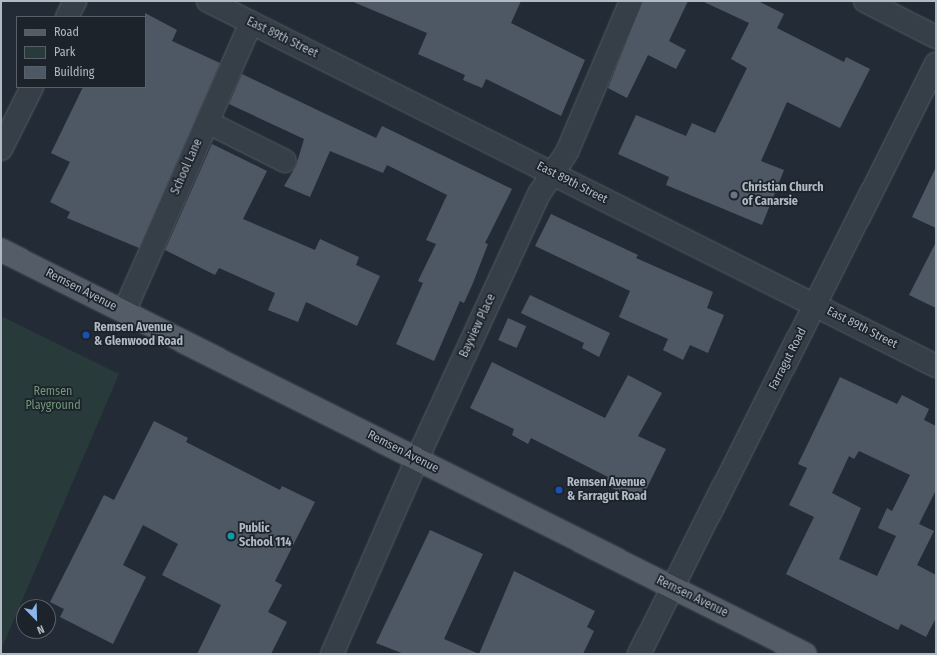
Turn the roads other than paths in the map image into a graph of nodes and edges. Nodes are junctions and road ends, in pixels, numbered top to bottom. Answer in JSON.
{"nodes":[{"id":1,"x":75,"y":1,"type":"edge"},
{"id":2,"x":208,"y":1,"type":"edge"},
{"id":3,"x":631,"y":1,"type":"edge"},
{"id":4,"x":865,"y":1,"type":"edge"},
{"id":5,"x":68,"y":16,"type":"edge"},
{"id":6,"x":251,"y":23,"type":"junction"},
{"id":7,"x":936,"y":37,"type":"edge"},
{"id":8,"x":936,"y":64,"type":"edge"},
{"id":9,"x":32,"y":88,"type":"edge"},
{"id":10,"x":207,"y":122,"type":"junction"},
{"id":11,"x":1,"y":149,"type":"edge"},
{"id":12,"x":285,"y":161,"type":"dead end"},
{"id":13,"x":554,"y":174,"type":"junction"},
{"id":14,"x":1,"y":250,"type":"edge"},
{"id":15,"x":815,"y":305,"type":"junction"},
{"id":16,"x":124,"y":312,"type":"junction"},
{"id":17,"x":936,"y":366,"type":"edge"},
{"id":18,"x":417,"y":459,"type":"junction"},
{"id":19,"x":672,"y":587,"type":"junction"},
{"id":20,"x":332,"y":654,"type":"edge"},
{"id":21,"x":639,"y":654,"type":"edge"},
{"id":22,"x":805,"y":654,"type":"edge"}],
"edges":[{"from":1,"to":5,"type":"street"},
{"from":2,"to":6,"type":"street","name":"East 89th Street"},
{"from":3,"to":13,"type":"street","name":"Bayview Place"},
{"from":4,"to":7,"type":"street"},
{"from":6,"to":10,"type":"street","name":"School Lane"},
{"from":6,"to":13,"type":"street","name":"East 89th Street"},
{"from":8,"to":15,"type":"street","name":"Farragut Road"},
{"from":9,"to":11,"type":"street"},
{"from":10,"to":12,"type":"street"},
{"from":10,"to":16,"type":"street","name":"School Lane"},
{"from":13,"to":15,"type":"street","name":"East 89th Street"},
{"from":13,"to":18,"type":"street","name":"Bayview Place"},
{"from":14,"to":16,"type":"main road","name":"Remsen Avenue"},
{"from":15,"to":17,"type":"street","name":"East 89th Street"},
{"from":15,"to":19,"type":"street","name":"Farragut Road"},
{"from":16,"to":18,"type":"main road","name":"Remsen Avenue"},
{"from":18,"to":19,"type":"main road","name":"Remsen Avenue"},
{"from":18,"to":20,"type":"street","name":"Bayview Place"},
{"from":19,"to":21,"type":"street","name":"Farragut Road"},
{"from":19,"to":22,"type":"main road","name":"Remsen Avenue"}]}
